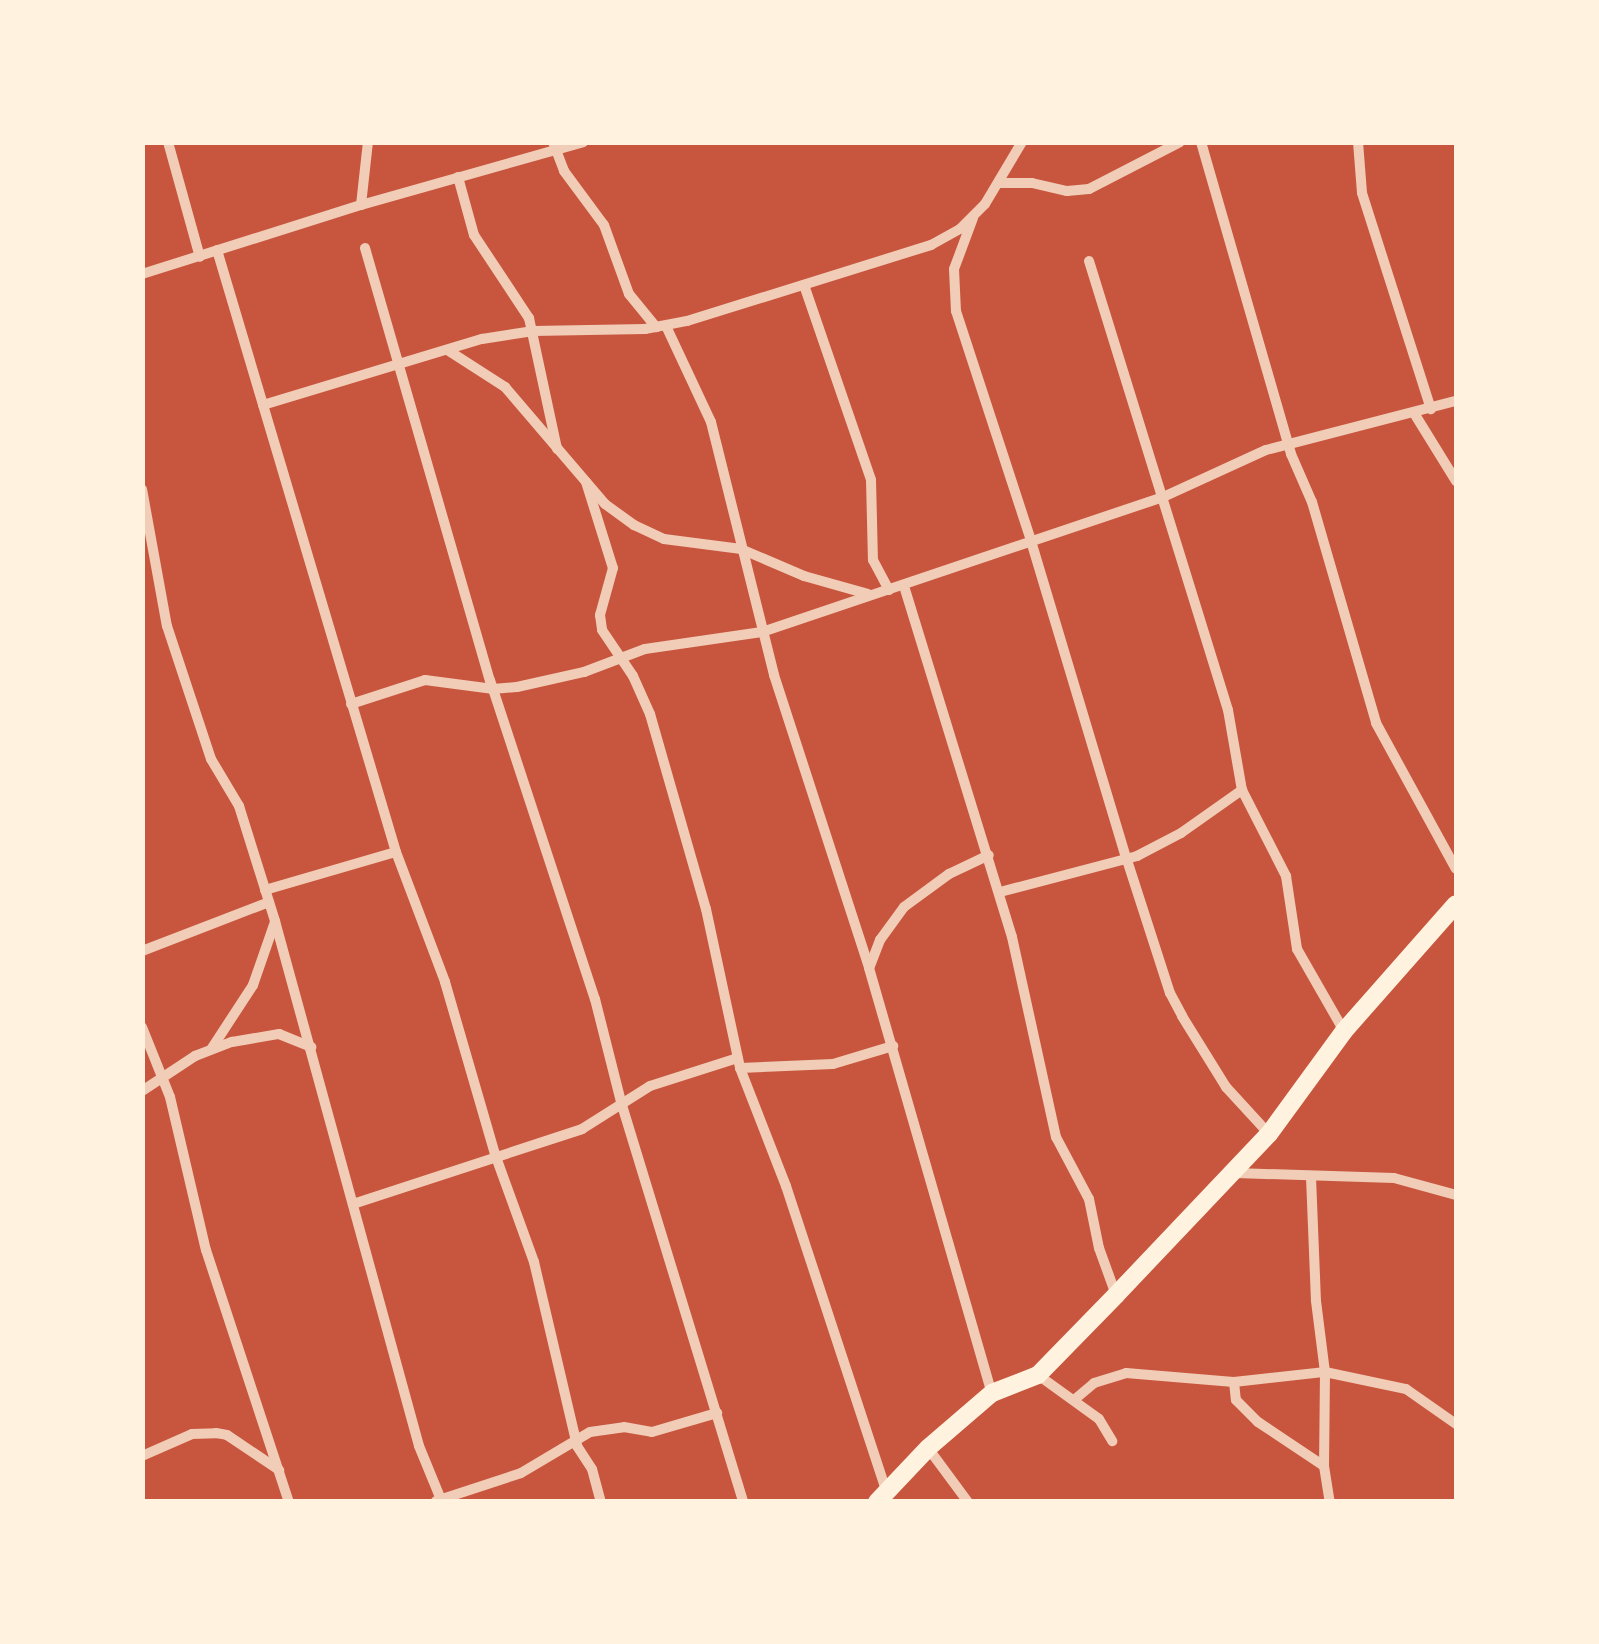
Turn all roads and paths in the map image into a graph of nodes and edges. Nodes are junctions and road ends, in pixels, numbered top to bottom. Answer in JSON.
{"nodes":[{"id":1,"x":168,"y":142,"type":"edge"},
{"id":2,"x":368,"y":142,"type":"edge"},
{"id":3,"x":583,"y":142,"type":"edge"},
{"id":4,"x":1022,"y":142,"type":"edge"},
{"id":5,"x":1180,"y":142,"type":"edge"},
{"id":6,"x":1201,"y":142,"type":"edge"},
{"id":7,"x":1358,"y":142,"type":"edge"},
{"id":8,"x":554,"y":146,"type":"edge"},
{"id":9,"x":458,"y":177,"type":"junction"},
{"id":10,"x":1000,"y":183,"type":"junction"},
{"id":11,"x":361,"y":205,"type":"junction"},
{"id":12,"x":974,"y":218,"type":"junction"},
{"id":13,"x":365,"y":248,"type":"dead end"},
{"id":14,"x":218,"y":250,"type":"junction"},
{"id":15,"x":200,"y":257,"type":"junction"},
{"id":16,"x":1089,"y":261,"type":"dead end"},
{"id":17,"x":142,"y":274,"type":"edge"},
{"id":18,"x":804,"y":285,"type":"junction"},
{"id":19,"x":661,"y":326,"type":"junction"},
{"id":20,"x":533,"y":331,"type":"junction"},
{"id":21,"x":448,"y":350,"type":"junction"},
{"id":22,"x":396,"y":365,"type":"junction"},
{"id":23,"x":1456,"y":401,"type":"edge"},
{"id":24,"x":262,"y":405,"type":"junction"},
{"id":25,"x":1431,"y":408,"type":"junction"},
{"id":26,"x":1414,"y":413,"type":"junction"},
{"id":27,"x":1288,"y":444,"type":"junction"},
{"id":28,"x":557,"y":450,"type":"junction"},
{"id":29,"x":1456,"y":481,"type":"edge"},
{"id":30,"x":586,"y":482,"type":"junction"},
{"id":31,"x":142,"y":489,"type":"edge"},
{"id":32,"x":1161,"y":498,"type":"junction"},
{"id":33,"x":1032,"y":541,"type":"junction"},
{"id":34,"x":744,"y":550,"type":"junction"},
{"id":35,"x":904,"y":586,"type":"junction"},
{"id":36,"x":888,"y":590,"type":"junction"},
{"id":37,"x":870,"y":595,"type":"junction"},
{"id":38,"x":762,"y":632,"type":"junction"},
{"id":39,"x":622,"y":657,"type":"junction"},
{"id":40,"x":493,"y":689,"type":"junction"},
{"id":41,"x":351,"y":704,"type":"junction"},
{"id":42,"x":1242,"y":790,"type":"junction"},
{"id":43,"x":396,"y":852,"type":"junction"},
{"id":44,"x":989,"y":855,"type":"junction"},
{"id":45,"x":1126,"y":860,"type":"junction"},
{"id":46,"x":1456,"y":868,"type":"edge"},
{"id":47,"x":265,"y":890,"type":"junction"},
{"id":48,"x":1000,"y":892,"type":"junction"},
{"id":49,"x":269,"y":902,"type":"junction"},
{"id":50,"x":1456,"y":904,"type":"edge"},
{"id":51,"x":275,"y":921,"type":"junction"},
{"id":52,"x":142,"y":951,"type":"edge"},
{"id":53,"x":870,"y":968,"type":"junction"},
{"id":54,"x":142,"y":1027,"type":"edge"},
{"id":55,"x":1344,"y":1031,"type":"junction"},
{"id":56,"x":893,"y":1046,"type":"junction"},
{"id":57,"x":311,"y":1047,"type":"junction"},
{"id":58,"x":212,"y":1048,"type":"junction"},
{"id":59,"x":739,"y":1063,"type":"junction"},
{"id":60,"x":160,"y":1078,"type":"junction"},
{"id":61,"x":142,"y":1091,"type":"edge"},
{"id":62,"x":621,"y":1102,"type":"junction"},
{"id":63,"x":1270,"y":1134,"type":"junction"},
{"id":64,"x":496,"y":1157,"type":"junction"},
{"id":65,"x":1234,"y":1173,"type":"junction"},
{"id":66,"x":1310,"y":1177,"type":"junction"},
{"id":67,"x":1456,"y":1195,"type":"edge"},
{"id":68,"x":353,"y":1204,"type":"junction"},
{"id":69,"x":1116,"y":1295,"type":"junction"},
{"id":70,"x":1325,"y":1372,"type":"junction"},
{"id":71,"x":1038,"y":1375,"type":"junction"},
{"id":72,"x":1234,"y":1382,"type":"junction"},
{"id":73,"x":992,"y":1393,"type":"junction"},
{"id":74,"x":1074,"y":1400,"type":"junction"},
{"id":75,"x":717,"y":1413,"type":"junction"},
{"id":76,"x":1456,"y":1424,"type":"edge"},
{"id":77,"x":576,"y":1438,"type":"junction"},
{"id":78,"x":1112,"y":1441,"type":"dead end"},
{"id":79,"x":928,"y":1448,"type":"junction"},
{"id":80,"x":143,"y":1455,"type":"edge"},
{"id":81,"x":1324,"y":1466,"type":"junction"},
{"id":82,"x":279,"y":1470,"type":"junction"},
{"id":83,"x":881,"y":1496,"type":"edge"},
{"id":84,"x":439,"y":1501,"type":"edge"},
{"id":85,"x":289,"y":1502,"type":"edge"},
{"id":86,"x":601,"y":1502,"type":"edge"},
{"id":87,"x":743,"y":1502,"type":"edge"},
{"id":88,"x":968,"y":1502,"type":"edge"},
{"id":89,"x":1330,"y":1502,"type":"edge"}],
"edges":[{"from":1,"to":15,"type":"street"},
{"from":2,"to":11,"type":"street"},
{"from":3,"to":8,"type":"street"},
{"from":4,"to":10,"type":"street"},
{"from":5,"to":10,"type":"street"},
{"from":6,"to":27,"type":"street"},
{"from":7,"to":25,"type":"street"},
{"from":8,"to":9,"type":"street"},
{"from":8,"to":19,"type":"street"},
{"from":9,"to":11,"type":"street"},
{"from":9,"to":20,"type":"street"},
{"from":10,"to":12,"type":"street"},
{"from":11,"to":14,"type":"street"},
{"from":12,"to":18,"type":"street"},
{"from":12,"to":33,"type":"street"},
{"from":13,"to":22,"type":"street"},
{"from":14,"to":15,"type":"street"},
{"from":14,"to":24,"type":"street"},
{"from":15,"to":17,"type":"street"},
{"from":16,"to":32,"type":"street"},
{"from":18,"to":19,"type":"street"},
{"from":18,"to":36,"type":"street"},
{"from":19,"to":20,"type":"street"},
{"from":19,"to":34,"type":"street"},
{"from":20,"to":21,"type":"street"},
{"from":20,"to":28,"type":"street"},
{"from":21,"to":22,"type":"street"},
{"from":21,"to":28,"type":"street"},
{"from":22,"to":24,"type":"street"},
{"from":22,"to":40,"type":"street"},
{"from":23,"to":25,"type":"street"},
{"from":24,"to":41,"type":"street"},
{"from":25,"to":26,"type":"street"},
{"from":26,"to":27,"type":"street"},
{"from":26,"to":29,"type":"street"},
{"from":27,"to":32,"type":"street"},
{"from":27,"to":46,"type":"street"},
{"from":28,"to":30,"type":"street"},
{"from":30,"to":34,"type":"street"},
{"from":30,"to":39,"type":"street"},
{"from":31,"to":47,"type":"street"},
{"from":32,"to":33,"type":"street"},
{"from":32,"to":42,"type":"street"},
{"from":33,"to":35,"type":"street"},
{"from":33,"to":45,"type":"street"},
{"from":34,"to":37,"type":"street"},
{"from":34,"to":38,"type":"street"},
{"from":35,"to":36,"type":"street"},
{"from":35,"to":44,"type":"street"},
{"from":36,"to":37,"type":"street"},
{"from":37,"to":38,"type":"street"},
{"from":38,"to":39,"type":"street"},
{"from":38,"to":53,"type":"street"},
{"from":39,"to":40,"type":"street"},
{"from":39,"to":59,"type":"street"},
{"from":40,"to":41,"type":"street"},
{"from":40,"to":62,"type":"street"},
{"from":41,"to":43,"type":"street"},
{"from":42,"to":45,"type":"street"},
{"from":42,"to":55,"type":"street"},
{"from":43,"to":47,"type":"street"},
{"from":43,"to":64,"type":"street"},
{"from":44,"to":48,"type":"street"},
{"from":44,"to":53,"type":"street"},
{"from":45,"to":48,"type":"street"},
{"from":45,"to":63,"type":"street"},
{"from":47,"to":49,"type":"street"},
{"from":48,"to":69,"type":"street"},
{"from":49,"to":51,"type":"street"},
{"from":49,"to":52,"type":"street"},
{"from":50,"to":55,"type":"main road"},
{"from":51,"to":57,"type":"street"},
{"from":51,"to":58,"type":"street"},
{"from":53,"to":56,"type":"street"},
{"from":54,"to":60,"type":"street"},
{"from":55,"to":63,"type":"main road"},
{"from":56,"to":59,"type":"street"},
{"from":56,"to":73,"type":"street"},
{"from":57,"to":58,"type":"street"},
{"from":57,"to":68,"type":"street"},
{"from":58,"to":60,"type":"street"},
{"from":59,"to":62,"type":"street"},
{"from":59,"to":83,"type":"street"},
{"from":60,"to":61,"type":"street"},
{"from":60,"to":82,"type":"street"},
{"from":62,"to":64,"type":"street"},
{"from":62,"to":75,"type":"street"},
{"from":63,"to":65,"type":"main road"},
{"from":64,"to":68,"type":"street"},
{"from":64,"to":77,"type":"street"},
{"from":65,"to":66,"type":"street"},
{"from":65,"to":69,"type":"main road"},
{"from":66,"to":67,"type":"street"},
{"from":66,"to":70,"type":"street"},
{"from":68,"to":84,"type":"street"},
{"from":69,"to":71,"type":"main road"},
{"from":70,"to":72,"type":"street"},
{"from":70,"to":76,"type":"street"},
{"from":70,"to":81,"type":"street"},
{"from":71,"to":73,"type":"main road"},
{"from":71,"to":74,"type":"street"},
{"from":72,"to":74,"type":"street"},
{"from":72,"to":81,"type":"street"},
{"from":73,"to":79,"type":"main road"},
{"from":74,"to":78,"type":"street"},
{"from":75,"to":77,"type":"street"},
{"from":75,"to":87,"type":"street"},
{"from":77,"to":84,"type":"street"},
{"from":77,"to":86,"type":"street"},
{"from":79,"to":83,"type":"main road"},
{"from":79,"to":88,"type":"street"},
{"from":80,"to":82,"type":"street"},
{"from":81,"to":89,"type":"street"},
{"from":82,"to":85,"type":"street"}]}
